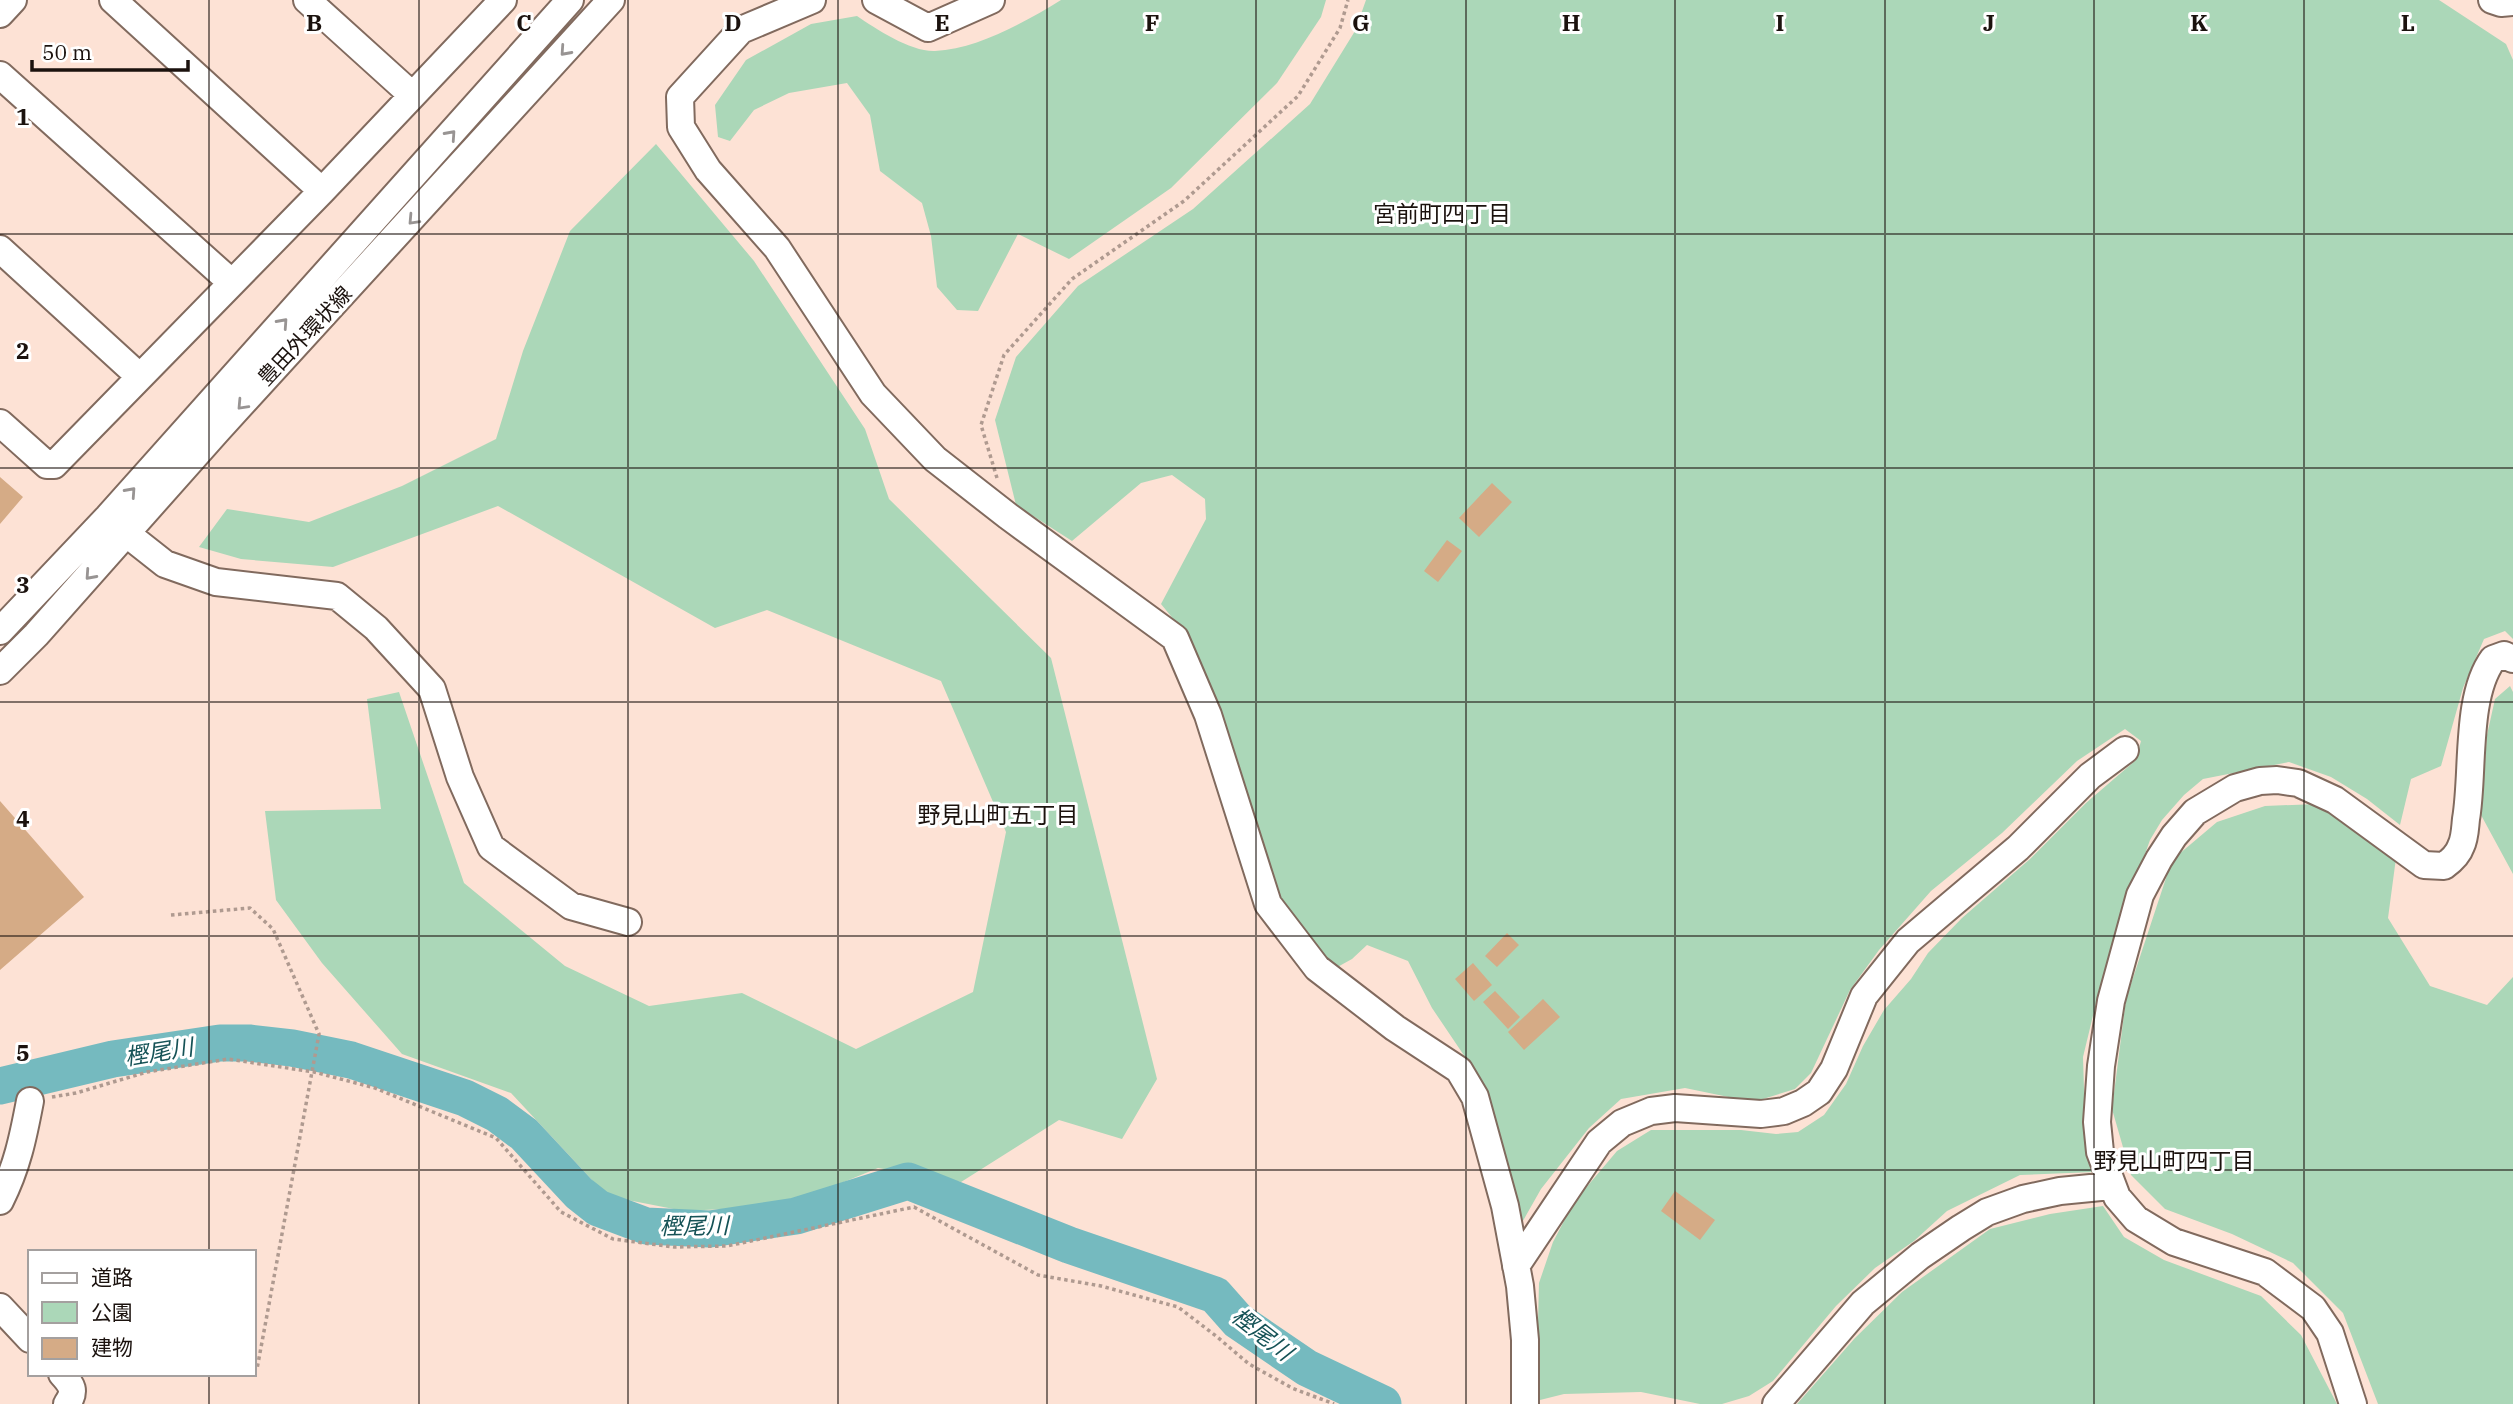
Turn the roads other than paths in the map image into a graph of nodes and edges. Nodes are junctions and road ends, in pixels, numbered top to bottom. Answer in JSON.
{"nodes":[{"id":1,"x":13,"y":0,"type":"edge"},
{"id":2,"x":113,"y":0,"type":"edge"},
{"id":3,"x":307,"y":0,"type":"edge"},
{"id":4,"x":503,"y":0,"type":"edge"},
{"id":5,"x":570,"y":0,"type":"edge"},
{"id":6,"x":611,"y":0,"type":"edge"},
{"id":7,"x":812,"y":0,"type":"edge"},
{"id":8,"x":876,"y":0,"type":"edge"},
{"id":9,"x":991,"y":0,"type":"edge"},
{"id":10,"x":2491,"y":0,"type":"edge"},
{"id":11,"x":2513,"y":2,"type":"edge"},
{"id":12,"x":0,"y":14,"type":"edge"},
{"id":13,"x":0,"y":75,"type":"edge"},
{"id":14,"x":412,"y":95,"type":"junction"},
{"id":15,"x":322,"y":191,"type":"junction"},
{"id":16,"x":0,"y":249,"type":"edge"},
{"id":17,"x":232,"y":283,"type":"junction"},
{"id":18,"x":140,"y":377,"type":"junction"},
{"id":19,"x":0,"y":423,"type":"edge"},
{"id":20,"x":127,"y":534,"type":"junction"},
{"id":21,"x":6,"y":614,"type":"edge"},
{"id":22,"x":2513,"y":659,"type":"edge"},
{"id":23,"x":0,"y":671,"type":"edge"},
{"id":24,"x":2125,"y":750,"type":"dead end"},
{"id":25,"x":628,"y":922,"type":"dead end"},
{"id":26,"x":30,"y":1101,"type":"road end"},
{"id":27,"x":2111,"y":1186,"type":"junction"},
{"id":28,"x":0,"y":1201,"type":"edge"},
{"id":29,"x":1516,"y":1266,"type":"junction"},
{"id":30,"x":0,"y":1307,"type":"edge"},
{"id":31,"x":28,"y":1337,"type":"edge"},
{"id":32,"x":64,"y":1376,"type":"edge"},
{"id":33,"x":67,"y":1404,"type":"edge"},
{"id":34,"x":1525,"y":1404,"type":"edge"},
{"id":35,"x":1776,"y":1404,"type":"edge"},
{"id":36,"x":2353,"y":1404,"type":"edge"}],
"edges":[{"from":1,"to":12,"type":"street"},
{"from":2,"to":15,"type":"street"},
{"from":3,"to":14,"type":"street"},
{"from":4,"to":14,"type":"street"},
{"from":21,"to":5,"type":"street","name":"豊田外環状線","one_way":true},
{"from":6,"to":20,"type":"street","name":"豊田外環状線","one_way":true},
{"from":7,"to":29,"type":"street"},
{"from":8,"to":9,"type":"street"},
{"from":10,"to":11,"type":"street"},
{"from":13,"to":17,"type":"street"},
{"from":14,"to":15,"type":"street"},
{"from":15,"to":17,"type":"street"},
{"from":16,"to":18,"type":"street"},
{"from":17,"to":18,"type":"street"},
{"from":18,"to":19,"type":"street"},
{"from":20,"to":23,"type":"street","name":"豊田外環状線","one_way":true},
{"from":20,"to":25,"type":"street"},
{"from":22,"to":27,"type":"street"},
{"from":24,"to":29,"type":"street"},
{"from":26,"to":28,"type":"street"},
{"from":27,"to":35,"type":"street"},
{"from":27,"to":36,"type":"street"},
{"from":29,"to":34,"type":"street"},
{"from":30,"to":31,"type":"street"},
{"from":32,"to":33,"type":"street"}]}
